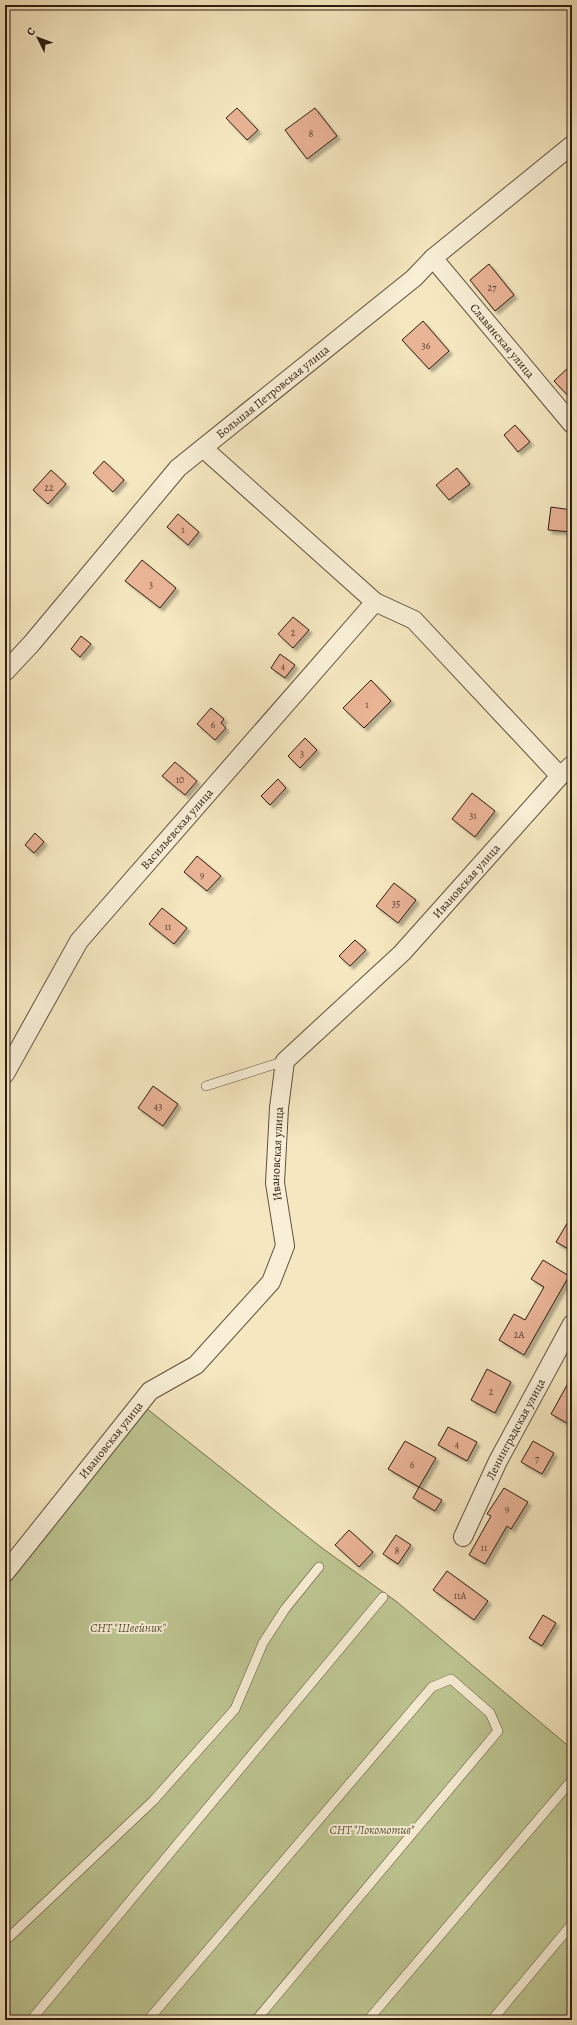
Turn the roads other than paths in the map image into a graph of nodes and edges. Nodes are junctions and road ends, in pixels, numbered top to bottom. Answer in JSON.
{"nodes":[{"id":1,"x":572,"y":145,"type":"edge"},
{"id":2,"x":433,"y":258,"type":"junction"},
{"id":3,"x":572,"y":424,"type":"edge"},
{"id":4,"x":203,"y":448,"type":"junction"},
{"id":5,"x":375,"y":602,"type":"junction"},
{"id":6,"x":5,"y":672,"type":"edge"},
{"id":7,"x":566,"y":770,"type":"edge"},
{"id":8,"x":286,"y":1060,"type":"junction"},
{"id":9,"x":5,"y":1074,"type":"edge"},
{"id":10,"x":206,"y":1086,"type":"dead end"},
{"id":11,"x":572,"y":1324,"type":"edge"},
{"id":12,"x":463,"y":1537,"type":"dead end"},
{"id":13,"x":320,"y":1567,"type":"dead end"},
{"id":14,"x":5,"y":1573,"type":"edge"},
{"id":15,"x":383,"y":1597,"type":"dead end"},
{"id":16,"x":572,"y":1780,"type":"edge"},
{"id":17,"x":572,"y":1924,"type":"edge"},
{"id":18,"x":5,"y":1941,"type":"edge"},
{"id":19,"x":31,"y":2020,"type":"edge"},
{"id":20,"x":148,"y":2020,"type":"edge"},
{"id":21,"x":256,"y":2020,"type":"edge"},
{"id":22,"x":368,"y":2020,"type":"edge"},
{"id":23,"x":492,"y":2020,"type":"edge"}],
"edges":[{"from":1,"to":2,"type":"street","name":"Большая Петровская улица"},
{"from":2,"to":3,"type":"street","name":"Славянская улица"},
{"from":2,"to":4,"type":"street","name":"Большая Петровская улица"},
{"from":4,"to":5,"type":"street"},
{"from":4,"to":6,"type":"street","name":"Большая Петровская улица"},
{"from":5,"to":7,"type":"street"},
{"from":5,"to":9,"type":"street","name":"Васильевская улица"},
{"from":7,"to":8,"type":"street","name":"Ивановская улица"},
{"from":8,"to":10,"type":"lane"},
{"from":8,"to":14,"type":"street","name":"Ивановская улица"},
{"from":11,"to":12,"type":"street","name":"Ленинградская улица"},
{"from":13,"to":18,"type":"lane"},
{"from":15,"to":19,"type":"lane"},
{"from":16,"to":22,"type":"lane"},
{"from":17,"to":23,"type":"lane"},
{"from":20,"to":21,"type":"lane"}]}
